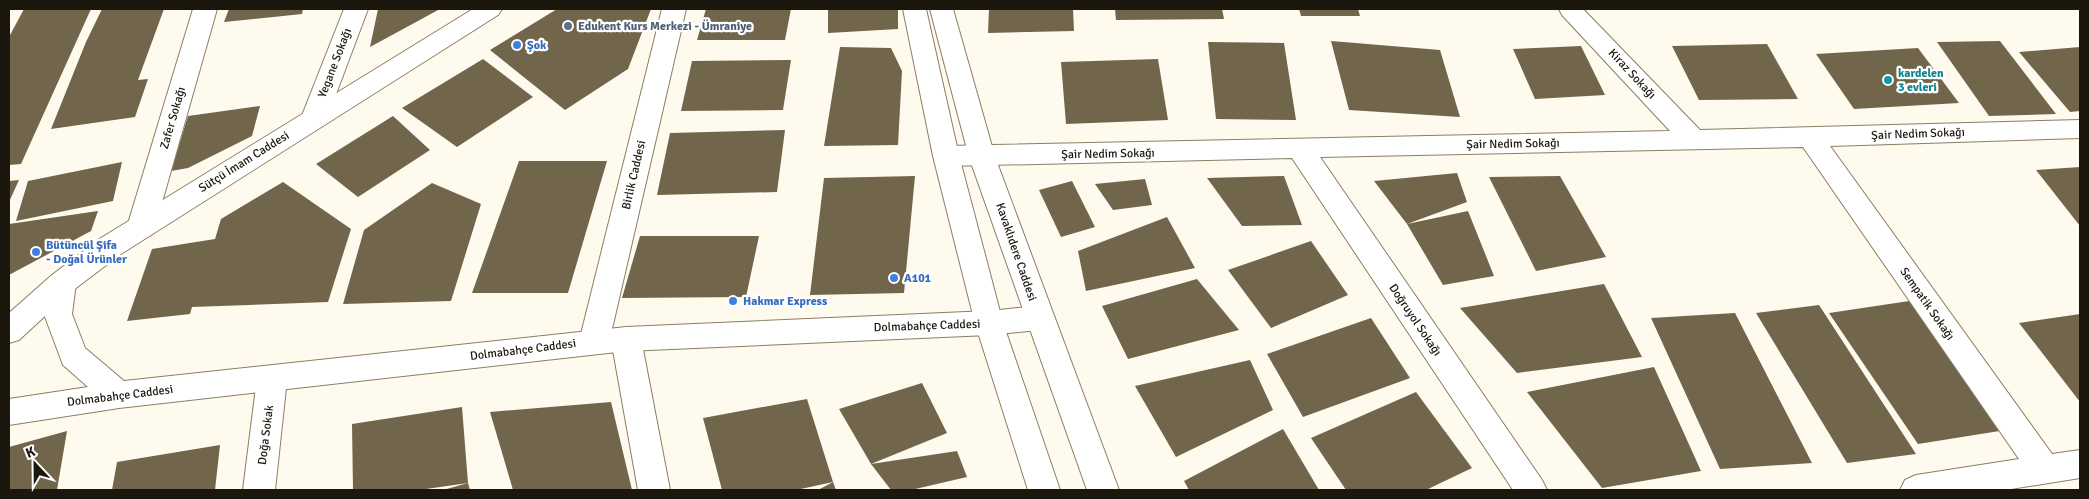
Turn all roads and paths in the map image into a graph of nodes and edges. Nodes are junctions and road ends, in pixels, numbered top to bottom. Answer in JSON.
{"nodes":[{"id":1,"x":205,"y":9,"type":"edge"},
{"id":2,"x":356,"y":9,"type":"edge"},
{"id":3,"x":490,"y":9,"type":"edge"},
{"id":4,"x":674,"y":9,"type":"edge"},
{"id":5,"x":914,"y":9,"type":"edge"},
{"id":6,"x":941,"y":9,"type":"edge"},
{"id":7,"x":1570,"y":9,"type":"edge"},
{"id":8,"x":314,"y":118,"type":"junction"},
{"id":9,"x":2080,"y":129,"type":"edge"},
{"id":10,"x":1810,"y":137,"type":"junction"},
{"id":11,"x":1693,"y":139,"type":"junction"},
{"id":12,"x":1300,"y":149,"type":"junction"},
{"id":13,"x":946,"y":156,"type":"junction"},
{"id":14,"x":982,"y":157,"type":"junction"},
{"id":15,"x":141,"y":227,"type":"junction"},
{"id":16,"x":62,"y":282,"type":"junction"},
{"id":17,"x":1039,"y":318,"type":"junction"},
{"id":18,"x":989,"y":323,"type":"junction"},
{"id":19,"x":9,"y":331,"type":"edge"},
{"id":20,"x":626,"y":339,"type":"junction"},
{"id":21,"x":594,"y":342,"type":"junction"},
{"id":22,"x":272,"y":379,"type":"junction"},
{"id":23,"x":120,"y":395,"type":"junction"},
{"id":24,"x":9,"y":412,"type":"edge"},
{"id":25,"x":2080,"y":464,"type":"edge"},
{"id":26,"x":2045,"y":470,"type":"junction"},
{"id":27,"x":259,"y":490,"type":"edge"},
{"id":28,"x":654,"y":490,"type":"edge"},
{"id":29,"x":1044,"y":490,"type":"edge"},
{"id":30,"x":1103,"y":490,"type":"edge"},
{"id":31,"x":1531,"y":490,"type":"edge"},
{"id":32,"x":1916,"y":490,"type":"edge"}],
"edges":[{"from":1,"to":15,"type":"street","name":"Zafer Sokağı"},
{"from":2,"to":8,"type":"street","name":"Yegane Sokağı"},
{"from":3,"to":8,"type":"street","name":"Sütçü İmam Caddesi"},
{"from":4,"to":21,"type":"street","name":"Birlik Caddesi"},
{"from":5,"to":13,"type":"street"},
{"from":6,"to":14,"type":"street","name":"Kavaklıdere Caddesi"},
{"from":7,"to":11,"type":"street","name":"Kiraz Sokağı"},
{"from":8,"to":15,"type":"street","name":"Sütçü İmam Caddesi"},
{"from":9,"to":10,"type":"street","name":"Şair Nedim Sokağı"},
{"from":10,"to":11,"type":"street","name":"Şair Nedim Sokağı"},
{"from":10,"to":26,"type":"street","name":"Sempatik Sokağı"},
{"from":11,"to":12,"type":"street","name":"Şair Nedim Sokağı"},
{"from":12,"to":14,"type":"street","name":"Şair Nedim Sokağı"},
{"from":12,"to":31,"type":"street","name":"Doğruyol Sokağı"},
{"from":13,"to":14,"type":"street","name":"Şair Nedim Sokağı"},
{"from":13,"to":18,"type":"street"},
{"from":14,"to":17,"type":"street","name":"Kavaklıdere Caddesi"},
{"from":15,"to":16,"type":"street","name":"Sütçü İmam Caddesi"},
{"from":16,"to":19,"type":"street","name":"Sütçü İmam Caddesi"},
{"from":16,"to":23,"type":"street"},
{"from":17,"to":18,"type":"street","name":"Dolmabahçe Caddesi"},
{"from":17,"to":30,"type":"street","name":"Kavaklıdere Caddesi"},
{"from":18,"to":20,"type":"street","name":"Dolmabahçe Caddesi"},
{"from":18,"to":29,"type":"street"},
{"from":20,"to":21,"type":"street","name":"Dolmabahçe Caddesi"},
{"from":20,"to":28,"type":"street"},
{"from":21,"to":22,"type":"street","name":"Dolmabahçe Caddesi"},
{"from":22,"to":23,"type":"street","name":"Dolmabahçe Caddesi"},
{"from":22,"to":27,"type":"street","name":"Doğa Sokak"},
{"from":23,"to":24,"type":"street","name":"Dolmabahçe Caddesi"},
{"from":25,"to":26,"type":"street"},
{"from":26,"to":32,"type":"street"}]}
